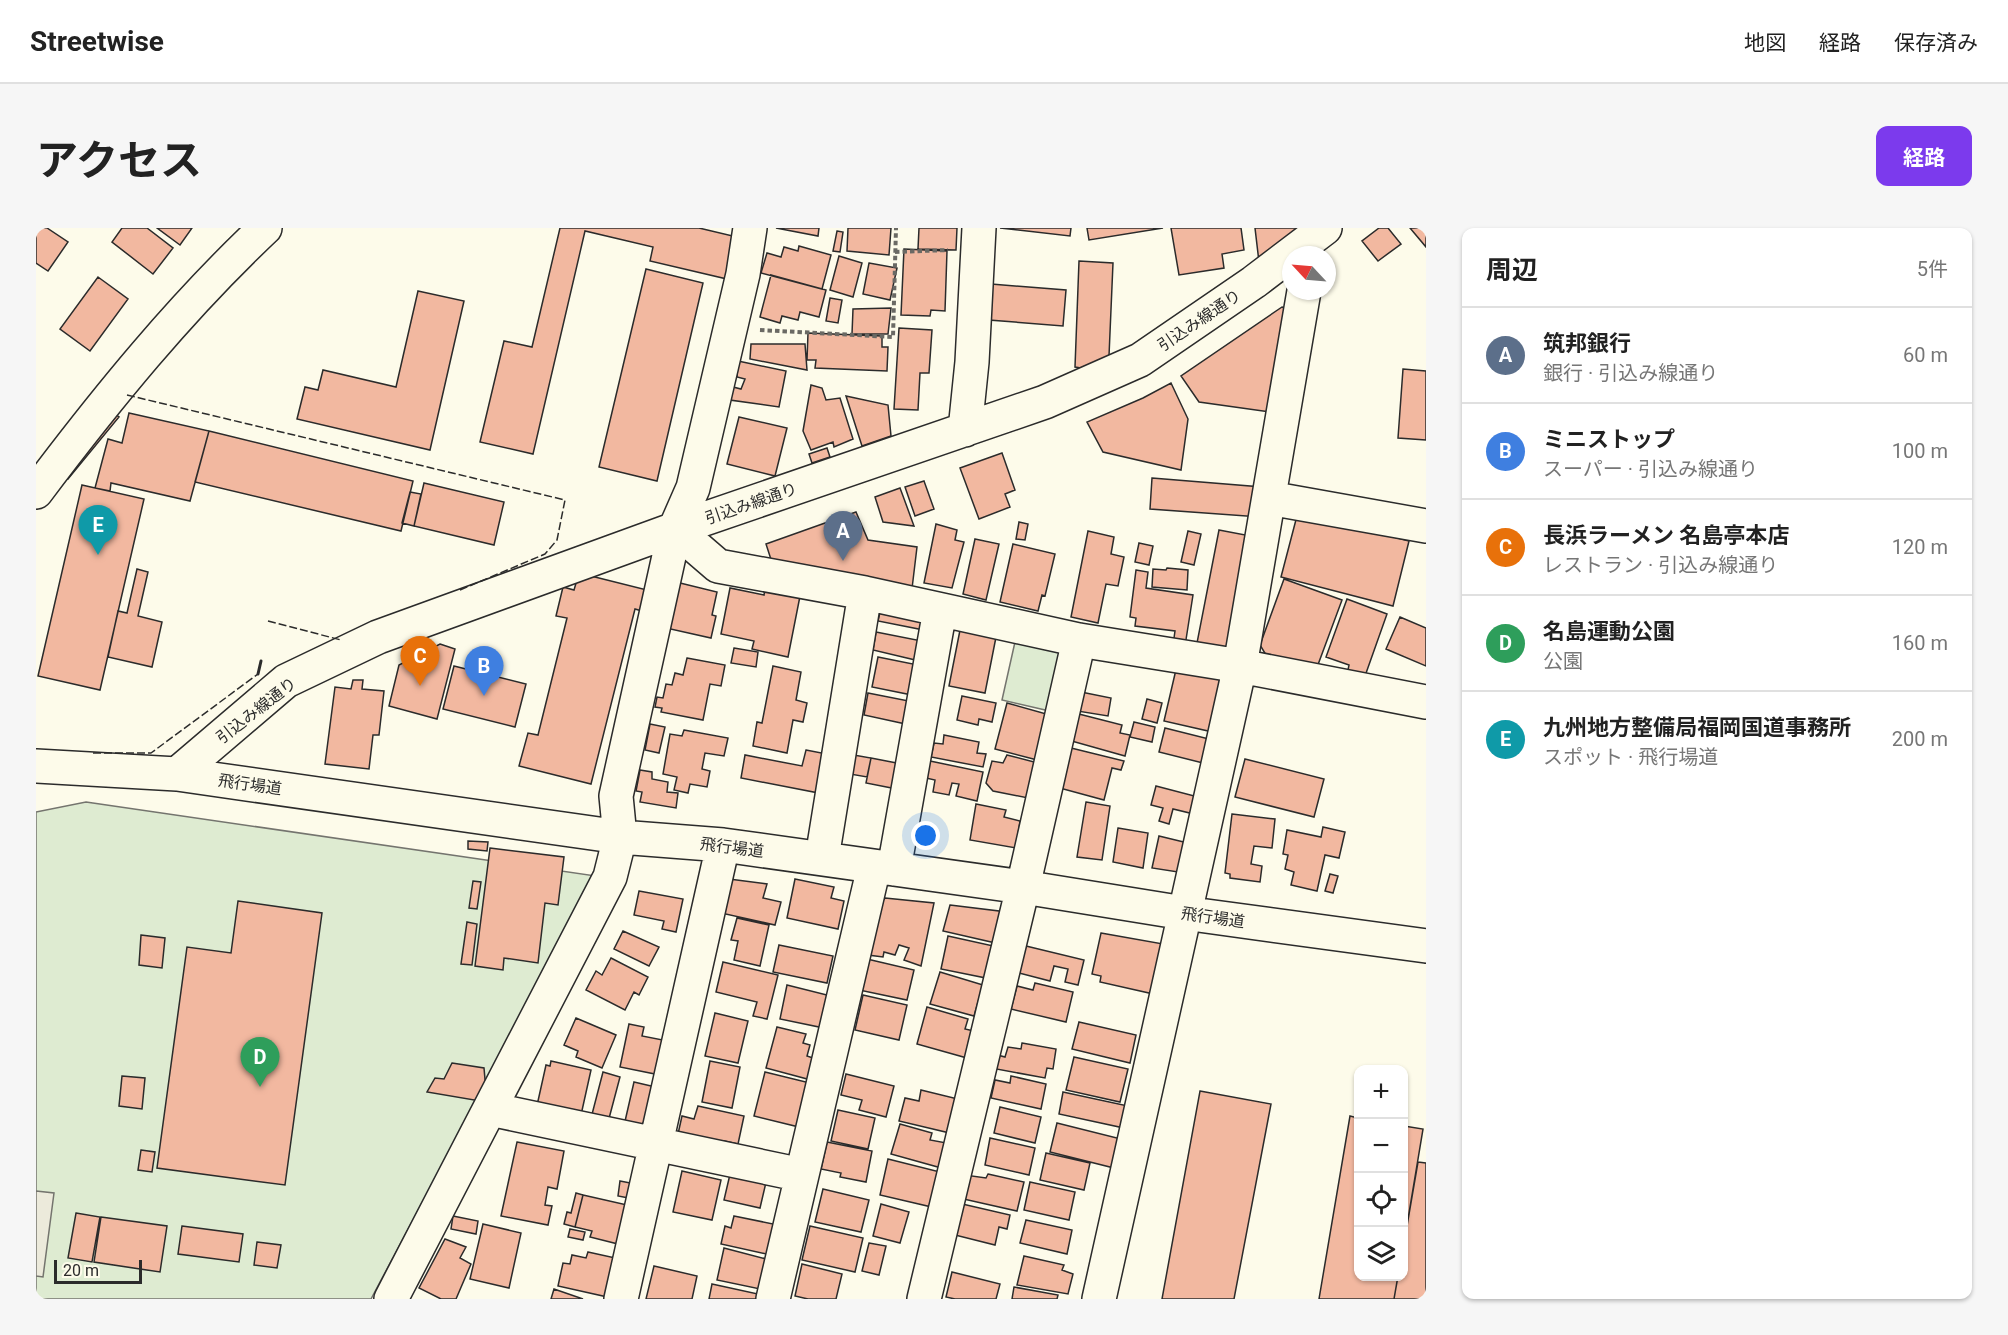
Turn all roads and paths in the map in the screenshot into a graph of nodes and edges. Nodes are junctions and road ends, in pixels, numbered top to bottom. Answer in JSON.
{"nodes":[{"id":1,"x":266,"y":228,"type":"edge"},
{"id":2,"x":750,"y":228,"type":"edge"},
{"id":3,"x":896,"y":228,"type":"edge"},
{"id":4,"x":1315,"y":237,"type":"edge"},
{"id":5,"x":979,"y":239,"type":"edge"},
{"id":6,"x":895,"y":252,"type":"junction"},
{"id":7,"x":1302,"y":300,"type":"edge"},
{"id":8,"x":730,"y":329,"type":"junction"},
{"id":9,"x":965,"y":430,"type":"junction"},
{"id":10,"x":36,"y":492,"type":"edge"},
{"id":11,"x":1269,"y":498,"type":"junction"},
{"id":12,"x":1426,"y":526,"type":"edge"},
{"id":13,"x":675,"y":529,"type":"junction"},
{"id":14,"x":865,"y":594,"type":"junction"},
{"id":15,"x":940,"y":610,"type":"junction"},
{"id":16,"x":1079,"y":640,"type":"junction"},
{"id":17,"x":1240,"y":666,"type":"junction"},
{"id":18,"x":1426,"y":702,"type":"edge"},
{"id":19,"x":36,"y":766,"type":"edge"},
{"id":20,"x":177,"y":774,"type":"junction"},
{"id":21,"x":620,"y":837,"type":"junction"},
{"id":22,"x":723,"y":845,"type":"junction"},
{"id":23,"x":822,"y":858,"type":"junction"},
{"id":24,"x":884,"y":868,"type":"junction"},
{"id":25,"x":1023,"y":887,"type":"junction"},
{"id":26,"x":1184,"y":913,"type":"junction"},
{"id":27,"x":1426,"y":946,"type":"edge"},
{"id":28,"x":490,"y":1108,"type":"junction"},
{"id":29,"x":655,"y":1144,"type":"junction"},
{"id":30,"x":802,"y":1175,"type":"junction"},
{"id":31,"x":392,"y":1299,"type":"edge"},
{"id":32,"x":621,"y":1299,"type":"edge"},
{"id":33,"x":773,"y":1299,"type":"edge"},
{"id":34,"x":924,"y":1299,"type":"edge"},
{"id":35,"x":1099,"y":1299,"type":"edge"}],
"edges":[{"from":1,"to":10,"type":"street"},
{"from":2,"to":8,"type":"street"},
{"from":3,"to":6,"type":"path"},
{"from":4,"to":9,"type":"street","name":"引込み線通り"},
{"from":5,"to":6,"type":"path"},
{"from":5,"to":9,"type":"street"},
{"from":6,"to":8,"type":"path"},
{"from":7,"to":11,"type":"street"},
{"from":8,"to":13,"type":"street"},
{"from":9,"to":13,"type":"street","name":"引込み線通り"},
{"from":11,"to":12,"type":"street"},
{"from":11,"to":17,"type":"street"},
{"from":13,"to":14,"type":"street"},
{"from":13,"to":20,"type":"street","name":"引込み線通り"},
{"from":13,"to":21,"type":"street"},
{"from":14,"to":15,"type":"street"},
{"from":14,"to":23,"type":"street"},
{"from":15,"to":16,"type":"street"},
{"from":15,"to":24,"type":"street"},
{"from":16,"to":17,"type":"street"},
{"from":16,"to":25,"type":"street"},
{"from":17,"to":18,"type":"street"},
{"from":17,"to":26,"type":"street"},
{"from":19,"to":20,"type":"street","name":"飛行場道"},
{"from":20,"to":21,"type":"street","name":"飛行場道"},
{"from":21,"to":22,"type":"street","name":"飛行場道"},
{"from":21,"to":28,"type":"street"},
{"from":22,"to":23,"type":"street","name":"飛行場道"},
{"from":22,"to":29,"type":"street"},
{"from":23,"to":24,"type":"street","name":"飛行場道"},
{"from":24,"to":25,"type":"street","name":"飛行場道"},
{"from":24,"to":30,"type":"street"},
{"from":25,"to":26,"type":"street","name":"飛行場道"},
{"from":25,"to":34,"type":"street"},
{"from":26,"to":27,"type":"street","name":"飛行場道"},
{"from":26,"to":35,"type":"street"},
{"from":28,"to":29,"type":"street"},
{"from":28,"to":31,"type":"street"},
{"from":29,"to":30,"type":"street"},
{"from":29,"to":32,"type":"street"},
{"from":30,"to":33,"type":"street"}]}
